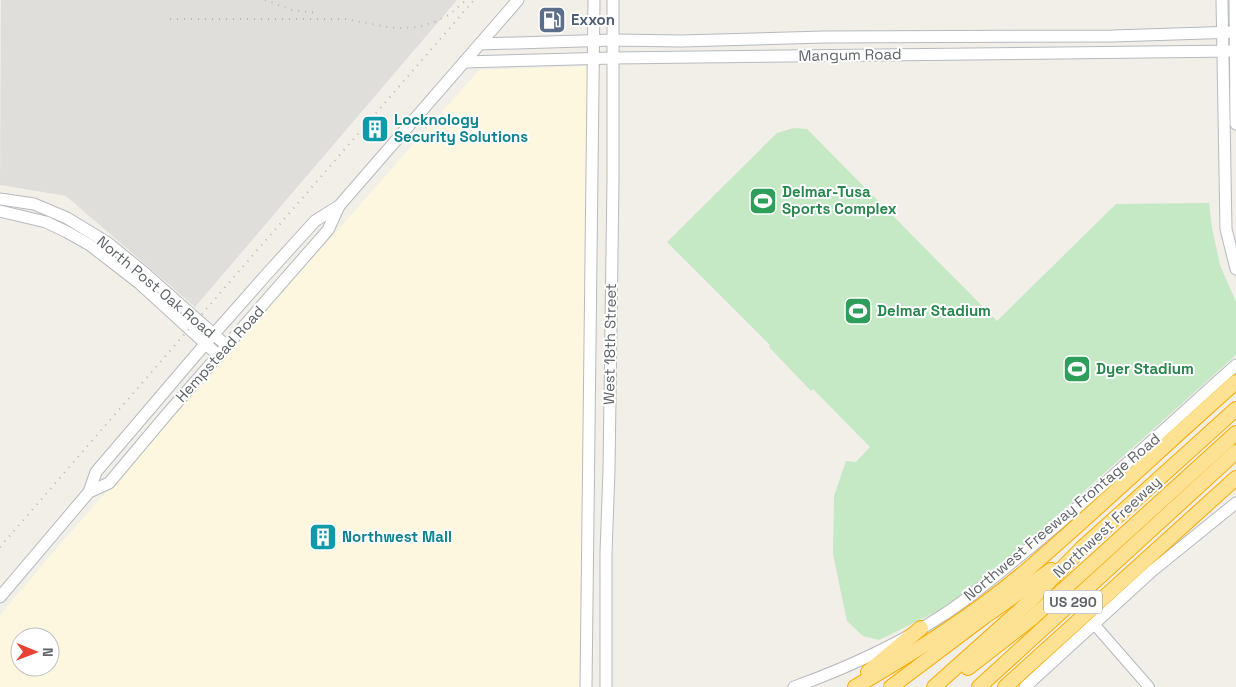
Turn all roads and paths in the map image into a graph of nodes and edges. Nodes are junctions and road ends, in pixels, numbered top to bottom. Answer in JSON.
{"nodes":[{"id":1,"x":518,"y":0,"type":"edge"},
{"id":2,"x":594,"y":0,"type":"edge"},
{"id":3,"x":613,"y":0,"type":"edge"},
{"id":4,"x":1222,"y":0,"type":"edge"},
{"id":5,"x":1235,"y":0,"type":"edge"},
{"id":6,"x":1223,"y":32,"type":"junction"},
{"id":7,"x":1236,"y":32,"type":"edge"},
{"id":8,"x":1010,"y":35,"type":"junction"},
{"id":9,"x":1113,"y":36,"type":"junction"},
{"id":10,"x":594,"y":40,"type":"junction"},
{"id":11,"x":614,"y":40,"type":"junction"},
{"id":12,"x":733,"y":40,"type":"junction"},
{"id":13,"x":480,"y":44,"type":"junction"},
{"id":14,"x":1113,"y":51,"type":"junction"},
{"id":15,"x":1222,"y":51,"type":"junction"},
{"id":16,"x":1236,"y":51,"type":"edge"},
{"id":17,"x":1010,"y":53,"type":"junction"},
{"id":18,"x":733,"y":57,"type":"junction"},
{"id":19,"x":613,"y":58,"type":"junction"},
{"id":20,"x":594,"y":59,"type":"junction"},
{"id":21,"x":464,"y":62,"type":"junction"},
{"id":22,"x":1236,"y":124,"type":"edge"},
{"id":23,"x":593,"y":185,"type":"junction"},
{"id":24,"x":612,"y":185,"type":"junction"},
{"id":25,"x":0,"y":199,"type":"edge"},
{"id":26,"x":339,"y":206,"type":"junction"},
{"id":27,"x":0,"y":211,"type":"edge"},
{"id":28,"x":611,"y":262,"type":"junction"},
{"id":29,"x":592,"y":263,"type":"junction"},
{"id":30,"x":1236,"y":269,"type":"edge"},
{"id":31,"x":210,"y":338,"type":"junction"},
{"id":32,"x":228,"y":346,"type":"junction"},
{"id":33,"x":219,"y":356,"type":"junction"},
{"id":34,"x":1236,"y":364,"type":"edge"},
{"id":35,"x":610,"y":367,"type":"junction"},
{"id":36,"x":590,"y":368,"type":"junction"},
{"id":37,"x":1236,"y":369,"type":"edge"},
{"id":38,"x":1236,"y":382,"type":"edge"},
{"id":39,"x":1204,"y":393,"type":"junction"},
{"id":40,"x":1236,"y":409,"type":"edge"},
{"id":41,"x":1236,"y":433,"type":"edge"},
{"id":42,"x":1236,"y":452,"type":"edge"},
{"id":43,"x":589,"y":470,"type":"junction"},
{"id":44,"x":609,"y":470,"type":"junction"},
{"id":45,"x":1236,"y":478,"type":"edge"},
{"id":46,"x":89,"y":492,"type":"junction"},
{"id":47,"x":1236,"y":503,"type":"edge"},
{"id":48,"x":1082,"y":548,"type":"junction"},
{"id":49,"x":606,"y":553,"type":"junction"},
{"id":50,"x":588,"y":554,"type":"junction"},
{"id":51,"x":0,"y":597,"type":"edge"},
{"id":52,"x":1094,"y":624,"type":"junction"},
{"id":53,"x":921,"y":628,"type":"junction"},
{"id":54,"x":588,"y":644,"type":"junction"},
{"id":55,"x":605,"y":645,"type":"junction"},
{"id":56,"x":586,"y":687,"type":"edge"},
{"id":57,"x":606,"y":687,"type":"edge"},
{"id":58,"x":794,"y":687,"type":"edge"},
{"id":59,"x":849,"y":687,"type":"edge"},
{"id":60,"x":855,"y":687,"type":"edge"},
{"id":61,"x":891,"y":687,"type":"edge"},
{"id":62,"x":934,"y":687,"type":"edge"},
{"id":63,"x":938,"y":687,"type":"edge"},
{"id":64,"x":979,"y":687,"type":"edge"},
{"id":65,"x":1005,"y":687,"type":"edge"},
{"id":66,"x":1025,"y":687,"type":"edge"},
{"id":67,"x":1150,"y":687,"type":"edge"}],
"edges":[{"from":1,"to":13,"type":"main road","name":"Hempstead Road"},
{"from":2,"to":10,"type":"main road","name":"West 18th Street"},
{"from":3,"to":11,"type":"main road","name":"West 18th Street"},
{"from":4,"to":6,"type":"main road"},
{"from":5,"to":7,"type":"main road"},
{"from":6,"to":7,"type":"main road","name":"Mangum Road"},
{"from":6,"to":9,"type":"main road","name":"Mangum Road"},
{"from":6,"to":15,"type":"main road"},
{"from":7,"to":16,"type":"main road"},
{"from":8,"to":9,"type":"main road","name":"Mangum Road"},
{"from":8,"to":12,"type":"main road","name":"Mangum Road"},
{"from":8,"to":17,"type":"main road"},
{"from":9,"to":14,"type":"main road"},
{"from":10,"to":11,"type":"main road","name":"Mangum Road"},
{"from":10,"to":13,"type":"main road","name":"Mangum Road"},
{"from":10,"to":20,"type":"main road","name":"West 18th Street"},
{"from":11,"to":12,"type":"main road","name":"Mangum Road"},
{"from":11,"to":19,"type":"main road","name":"West 18th Street"},
{"from":12,"to":18,"type":"main road"},
{"from":13,"to":21,"type":"main road","name":"Hempstead Road"},
{"from":14,"to":15,"type":"main road","name":"Mangum Road"},
{"from":14,"to":17,"type":"main road","name":"Mangum Road"},
{"from":15,"to":16,"type":"main road","name":"Mangum Road"},
{"from":15,"to":30,"type":"main road"},
{"from":16,"to":22,"type":"main road"},
{"from":17,"to":18,"type":"main road","name":"Mangum Road"},
{"from":18,"to":19,"type":"main road","name":"Mangum Road"},
{"from":19,"to":20,"type":"main road","name":"Mangum Road"},
{"from":19,"to":24,"type":"main road","name":"West 18th Street"},
{"from":20,"to":21,"type":"main road","name":"Mangum Road"},
{"from":20,"to":23,"type":"main road","name":"West 18th Street"},
{"from":21,"to":26,"type":"main road","name":"Hempstead Road"},
{"from":23,"to":24,"type":"main road"},
{"from":23,"to":29,"type":"main road","name":"West 18th Street"},
{"from":24,"to":28,"type":"main road","name":"West 18th Street"},
{"from":25,"to":31,"type":"main road","name":"North Post Oak Road"},
{"from":26,"to":31,"type":"main road","name":"Hempstead Road"},
{"from":26,"to":32,"type":"main road","name":"Hempstead Road"},
{"from":27,"to":31,"type":"main road","name":"North Post Oak Road"},
{"from":28,"to":29,"type":"main road"},
{"from":28,"to":35,"type":"main road","name":"West 18th Street"},
{"from":29,"to":36,"type":"main road","name":"West 18th Street"},
{"from":31,"to":32,"type":"main road","name":"North Post Oak Road"},
{"from":31,"to":33,"type":"main road","name":"North Post Oak Road"},
{"from":31,"to":46,"type":"main road","name":"Hempstead Road"},
{"from":32,"to":33,"type":"main road","name":"Hempstead Road"},
{"from":33,"to":46,"type":"main road","name":"Hempstead Road"},
{"from":34,"to":39,"type":"main road","name":"Northwest Freeway Frontage Road"},
{"from":35,"to":36,"type":"main road"},
{"from":35,"to":44,"type":"main road","name":"West 18th Street"},
{"from":36,"to":43,"type":"main road","name":"West 18th Street"},
{"from":37,"to":39,"type":"main road"},
{"from":38,"to":60,"type":"highway"},
{"from":39,"to":53,"type":"main road","name":"Northwest Freeway Frontage Road"},
{"from":40,"to":48,"type":"highway","name":"Northwest Freeway","number":"US 290"},
{"from":41,"to":63,"type":"highway"},
{"from":42,"to":64,"type":"highway","name":"Northwest Freeway","number":"US 290"},
{"from":43,"to":44,"type":"main road"},
{"from":43,"to":50,"type":"main road","name":"West 18th Street"},
{"from":44,"to":49,"type":"main road","name":"West 18th Street"},
{"from":45,"to":65,"type":"highway"},
{"from":46,"to":51,"type":"main road","name":"Hempstead Road"},
{"from":47,"to":52,"type":"main road"},
{"from":48,"to":61,"type":"highway"},
{"from":48,"to":62,"type":"highway","name":"Northwest Freeway","number":"US 290"},
{"from":49,"to":50,"type":"main road"},
{"from":49,"to":55,"type":"main road","name":"West 18th Street"},
{"from":50,"to":54,"type":"main road","name":"West 18th Street"},
{"from":52,"to":66,"type":"main road"},
{"from":52,"to":67,"type":"street"},
{"from":53,"to":58,"type":"main road","name":"Northwest Freeway Frontage Road"},
{"from":53,"to":59,"type":"highway"},
{"from":54,"to":55,"type":"main road"},
{"from":54,"to":56,"type":"main road","name":"West 18th Street"},
{"from":55,"to":57,"type":"main road","name":"West 18th Street"}]}
